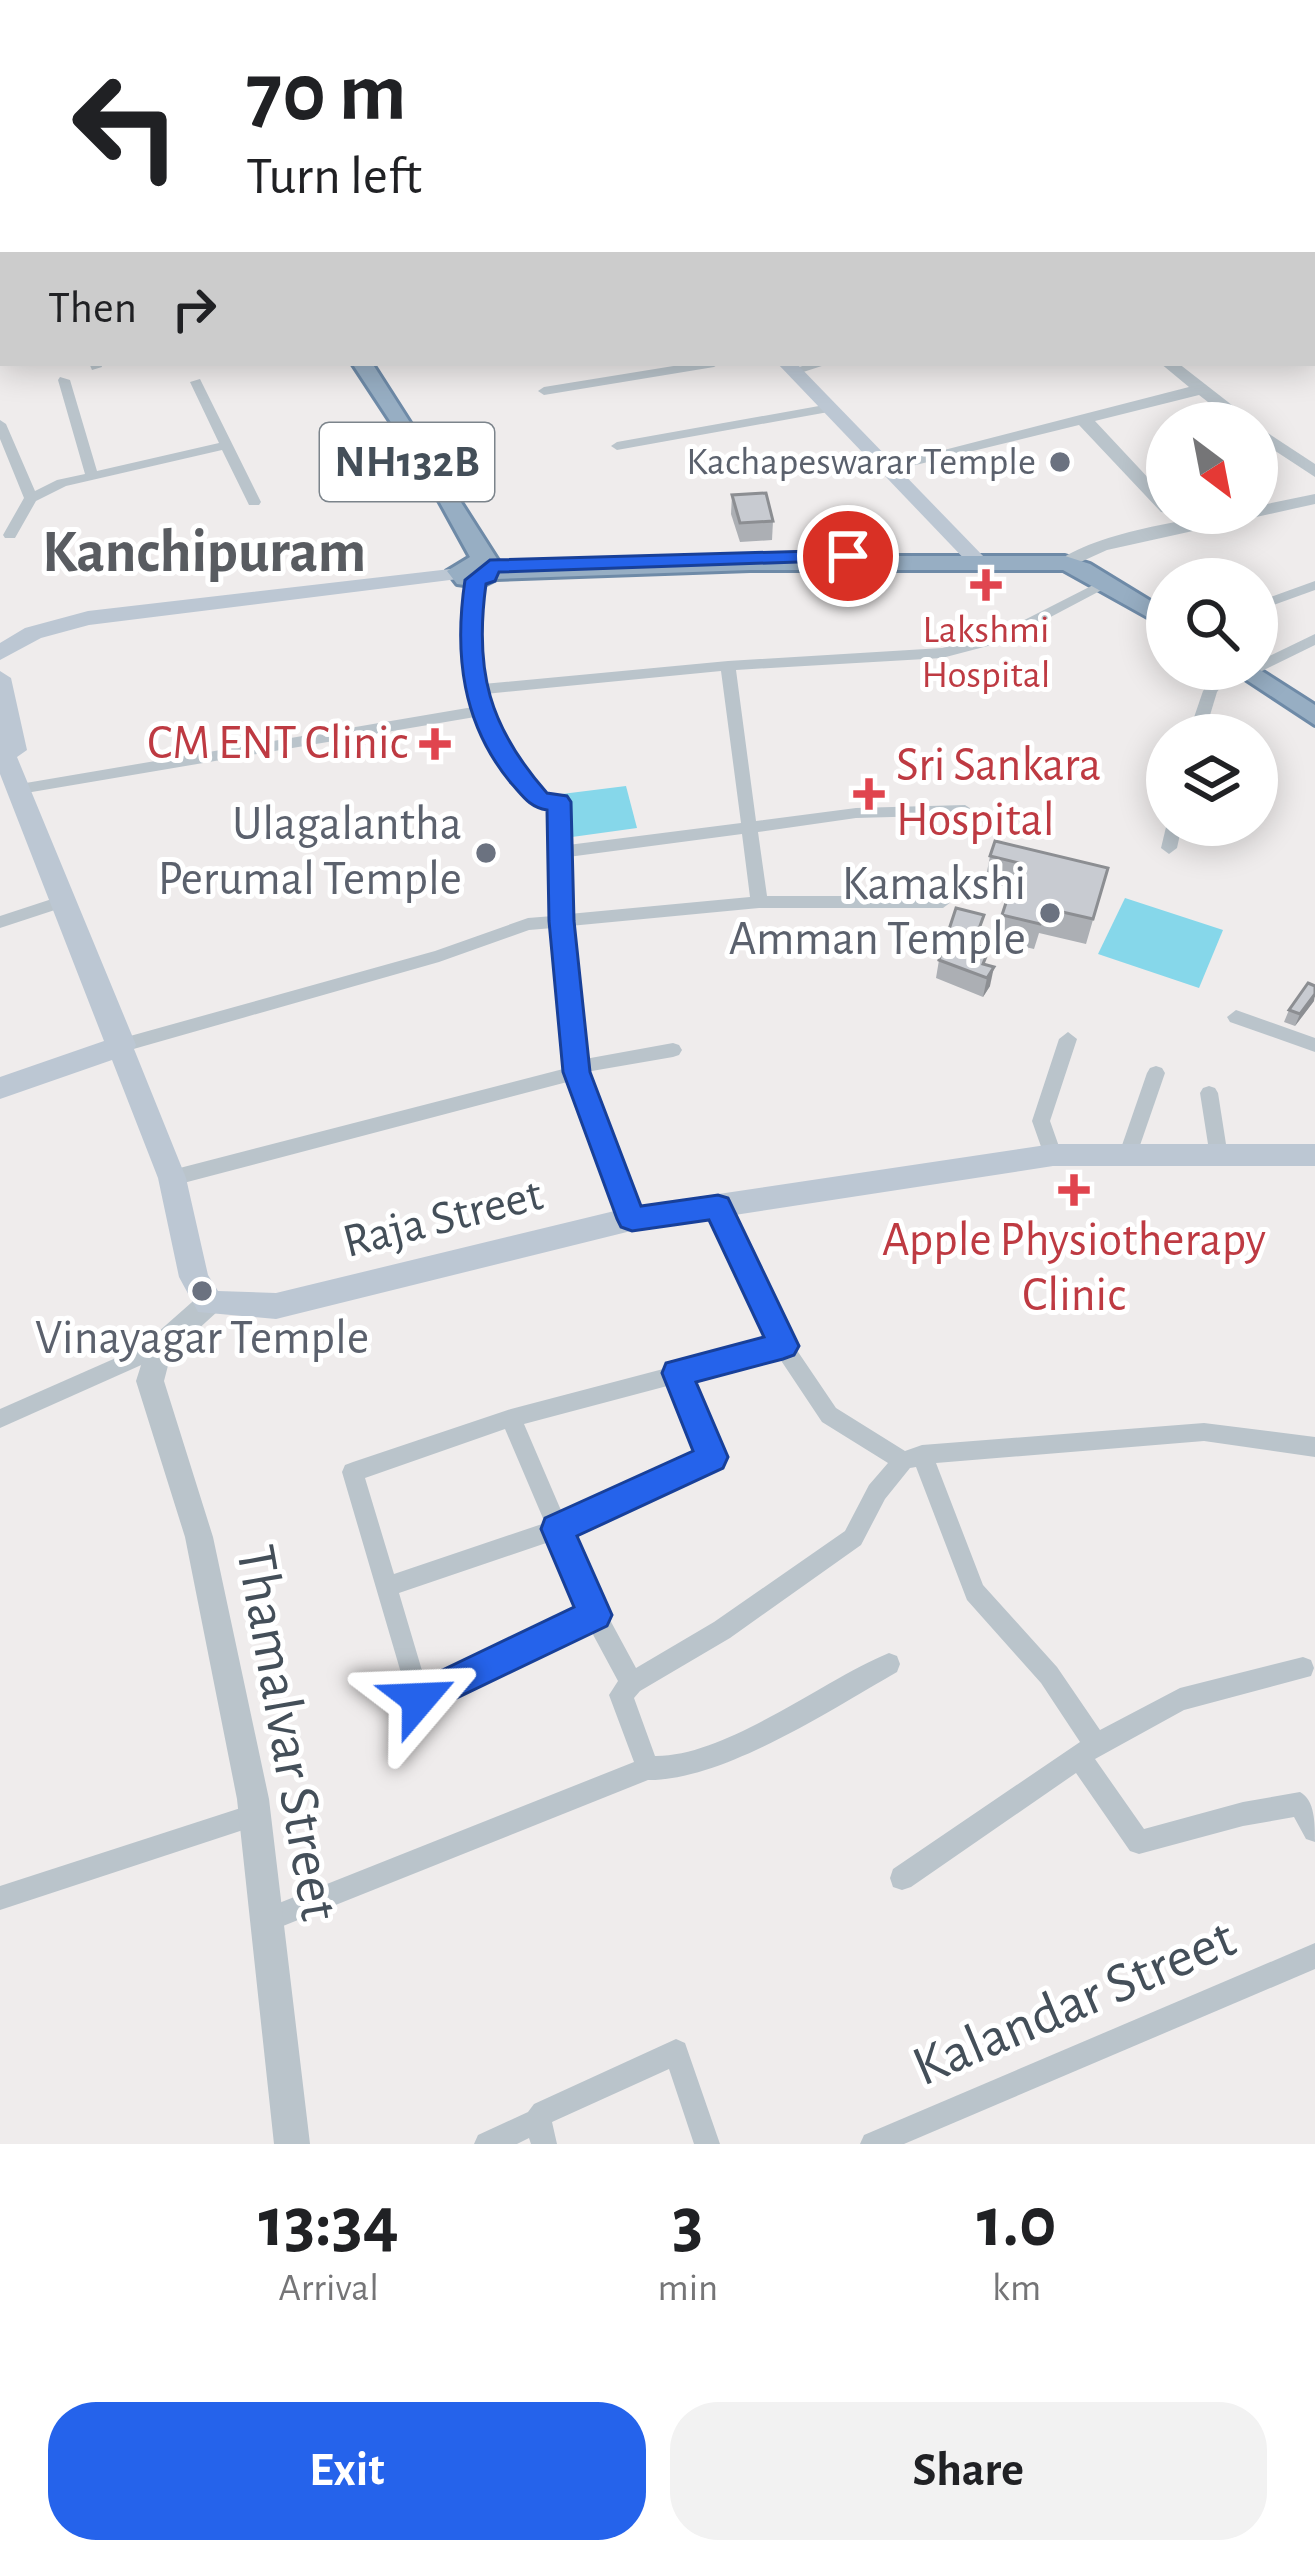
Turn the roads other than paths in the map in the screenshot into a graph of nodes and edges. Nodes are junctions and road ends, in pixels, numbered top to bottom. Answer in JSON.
{"nodes":[{"id":1,"x":346,"y":366,"type":"edge"},
{"id":2,"x":364,"y":366,"type":"edge"},
{"id":3,"x":696,"y":366,"type":"edge"},
{"id":4,"x":1171,"y":366,"type":"edge"},
{"id":5,"x":790,"y":367,"type":"edge"},
{"id":6,"x":64,"y":380,"type":"dead end"},
{"id":7,"x":196,"y":382,"type":"dead end"},
{"id":8,"x":1199,"y":390,"type":"junction"},
{"id":9,"x":544,"y":391,"type":"dead end"},
{"id":10,"x":1216,"y":402,"type":"edge"},
{"id":11,"x":830,"y":408,"type":"junction"},
{"id":12,"x":1083,"y":419,"type":"junction"},
{"id":13,"x":0,"y":424,"type":"edge"},
{"id":14,"x":223,"y":446,"type":"junction"},
{"id":15,"x":617,"y":446,"type":"dead end"},
{"id":16,"x":1278,"y":446,"type":"edge"},
{"id":17,"x":887,"y":467,"type":"junction"},
{"id":18,"x":1315,"y":472,"type":"edge"},
{"id":19,"x":92,"y":476,"type":"junction"},
{"id":20,"x":1146,"y":486,"type":"edge"},
{"id":21,"x":31,"y":498,"type":"junction"},
{"id":22,"x":1315,"y":499,"type":"edge"},
{"id":23,"x":254,"y":502,"type":"dead end"},
{"id":24,"x":1278,"y":507,"type":"edge"},
{"id":25,"x":1146,"y":531,"type":"edge"},
{"id":26,"x":10,"y":535,"type":"dead end"},
{"id":27,"x":978,"y":560,"type":"junction"},
{"id":28,"x":1087,"y":563,"type":"junction"},
{"id":29,"x":475,"y":570,"type":"junction"},
{"id":30,"x":1315,"y":585,"type":"edge"},
{"id":31,"x":1278,"y":599,"type":"edge"},
{"id":32,"x":1146,"y":603,"type":"edge"},
{"id":33,"x":1315,"y":639,"type":"edge"},
{"id":34,"x":1,"y":647,"type":"edge"},
{"id":35,"x":1278,"y":656,"type":"edge"},
{"id":36,"x":728,"y":666,"type":"junction"},
{"id":37,"x":0,"y":678,"type":"edge"},
{"id":38,"x":1278,"y":688,"type":"edge"},
{"id":39,"x":476,"y":690,"type":"junction"},
{"id":40,"x":479,"y":711,"type":"junction"},
{"id":41,"x":1315,"y":713,"type":"edge"},
{"id":42,"x":0,"y":730,"type":"edge"},
{"id":43,"x":7,"y":756,"type":"edge"},
{"id":44,"x":20,"y":789,"type":"junction"},
{"id":45,"x":965,"y":810,"type":"dead end"},
{"id":46,"x":748,"y":828,"type":"junction"},
{"id":47,"x":561,"y":852,"type":"junction"},
{"id":48,"x":61,"y":902,"type":"junction"},
{"id":49,"x":759,"y":902,"type":"junction"},
{"id":50,"x":944,"y":902,"type":"dead end"},
{"id":51,"x":561,"y":921,"type":"junction"},
{"id":52,"x":0,"y":922,"type":"edge"},
{"id":53,"x":1236,"y":1017,"type":"dead end"},
{"id":54,"x":1068,"y":1039,"type":"dead end"},
{"id":55,"x":123,"y":1045,"type":"junction"},
{"id":56,"x":1315,"y":1045,"type":"edge"},
{"id":57,"x":673,"y":1050,"type":"dead end"},
{"id":58,"x":576,"y":1069,"type":"junction"},
{"id":59,"x":1156,"y":1072,"type":"dead end"},
{"id":60,"x":0,"y":1088,"type":"edge"},
{"id":61,"x":1209,"y":1093,"type":"dead end"},
{"id":62,"x":1127,"y":1154,"type":"junction"},
{"id":63,"x":1053,"y":1155,"type":"junction"},
{"id":64,"x":1315,"y":1155,"type":"edge"},
{"id":65,"x":1219,"y":1157,"type":"junction"},
{"id":66,"x":172,"y":1178,"type":"junction"},
{"id":67,"x":718,"y":1207,"type":"junction"},
{"id":68,"x":632,"y":1219,"type":"junction"},
{"id":69,"x":209,"y":1304,"type":"junction"},
{"id":70,"x":783,"y":1346,"type":"junction"},
{"id":71,"x":159,"y":1348,"type":"junction"},
{"id":72,"x":677,"y":1373,"type":"junction"},
{"id":73,"x":511,"y":1418,"type":"junction"},
{"id":74,"x":0,"y":1419,"type":"edge"},
{"id":75,"x":1315,"y":1447,"type":"edge"},
{"id":76,"x":913,"y":1458,"type":"junction"},
{"id":77,"x":557,"y":1529,"type":"junction"},
{"id":78,"x":389,"y":1586,"type":"junction"},
{"id":79,"x":595,"y":1615,"type":"junction"},
{"id":80,"x":889,"y":1664,"type":"dead end"},
{"id":81,"x":1303,"y":1668,"type":"dead end"},
{"id":82,"x":632,"y":1683,"type":"junction"},
{"id":83,"x":1088,"y":1751,"type":"junction"},
{"id":84,"x":648,"y":1768,"type":"junction"},
{"id":85,"x":253,"y":1816,"type":"junction"},
{"id":86,"x":1315,"y":1830,"type":"edge"},
{"id":87,"x":902,"y":1878,"type":"dead end"},
{"id":88,"x":0,"y":1898,"type":"edge"},
{"id":89,"x":268,"y":1920,"type":"junction"},
{"id":90,"x":1315,"y":1956,"type":"edge"},
{"id":91,"x":540,"y":2132,"type":"edge"},
{"id":92,"x":292,"y":2144,"type":"edge"},
{"id":93,"x":488,"y":2144,"type":"edge"},
{"id":94,"x":706,"y":2144,"type":"edge"},
{"id":95,"x":873,"y":2144,"type":"edge"}],
"edges":[{"from":1,"to":29,"type":"highway","number":"NH132B"},
{"from":2,"to":29,"type":"highway"},
{"from":3,"to":9,"type":"street"},
{"from":4,"to":8,"type":"street"},
{"from":5,"to":11,"type":"main road"},
{"from":6,"to":19,"type":"street"},
{"from":7,"to":14,"type":"street"},
{"from":8,"to":10,"type":"street"},
{"from":8,"to":12,"type":"street"},
{"from":11,"to":15,"type":"street"},
{"from":11,"to":17,"type":"main road"},
{"from":12,"to":17,"type":"street"},
{"from":12,"to":20,"type":"street"},
{"from":13,"to":21,"type":"street"},
{"from":14,"to":19,"type":"street"},
{"from":14,"to":23,"type":"street"},
{"from":16,"to":18,"type":"street"},
{"from":17,"to":27,"type":"main road"},
{"from":19,"to":21,"type":"street"},
{"from":21,"to":26,"type":"street"},
{"from":22,"to":24,"type":"street"},
{"from":25,"to":28,"type":"street"},
{"from":27,"to":28,"type":"highway","number":"NH132B"},
{"from":27,"to":29,"type":"highway","number":"NH132B"},
{"from":28,"to":32,"type":"highway"},
{"from":28,"to":36,"type":"street"},
{"from":29,"to":34,"type":"main road"},
{"from":29,"to":39,"type":"street"},
{"from":30,"to":31,"type":"street"},
{"from":33,"to":35,"type":"street"},
{"from":36,"to":39,"type":"street"},
{"from":36,"to":46,"type":"street"},
{"from":37,"to":43,"type":"main road"},
{"from":38,"to":41,"type":"highway"},
{"from":39,"to":40,"type":"street"},
{"from":40,"to":44,"type":"street"},
{"from":40,"to":47,"type":"street"},
{"from":42,"to":43,"type":"main road"},
{"from":43,"to":44,"type":"main road"},
{"from":44,"to":48,"type":"main road"},
{"from":45,"to":46,"type":"street"},
{"from":46,"to":47,"type":"street"},
{"from":46,"to":49,"type":"street"},
{"from":47,"to":51,"type":"street"},
{"from":48,"to":52,"type":"street"},
{"from":48,"to":55,"type":"main road"},
{"from":49,"to":50,"type":"street"},
{"from":49,"to":51,"type":"street"},
{"from":51,"to":55,"type":"street"},
{"from":51,"to":58,"type":"street"},
{"from":53,"to":56,"type":"street"},
{"from":54,"to":63,"type":"street"},
{"from":55,"to":60,"type":"main road"},
{"from":55,"to":66,"type":"main road"},
{"from":57,"to":58,"type":"street"},
{"from":58,"to":66,"type":"street"},
{"from":58,"to":68,"type":"street"},
{"from":59,"to":62,"type":"street"},
{"from":61,"to":65,"type":"street"},
{"from":62,"to":63,"type":"main road","name":"Raja Street"},
{"from":62,"to":65,"type":"main road","name":"Raja Street"},
{"from":63,"to":67,"type":"main road","name":"Raja Street"},
{"from":64,"to":65,"type":"main road","name":"Raja Street"},
{"from":66,"to":69,"type":"main road"},
{"from":67,"to":68,"type":"main road","name":"Raja Street"},
{"from":67,"to":70,"type":"street"},
{"from":68,"to":69,"type":"main road","name":"Raja Street"},
{"from":69,"to":71,"type":"street"},
{"from":70,"to":72,"type":"street"},
{"from":70,"to":76,"type":"street"},
{"from":71,"to":74,"type":"street"},
{"from":71,"to":85,"type":"street","name":"Thamalvar Street"},
{"from":72,"to":73,"type":"street"},
{"from":72,"to":77,"type":"street"},
{"from":73,"to":77,"type":"street"},
{"from":73,"to":78,"type":"street"},
{"from":75,"to":76,"type":"street"},
{"from":76,"to":82,"type":"street"},
{"from":76,"to":83,"type":"street"},
{"from":77,"to":78,"type":"street"},
{"from":77,"to":79,"type":"street"},
{"from":78,"to":79,"type":"street"},
{"from":79,"to":82,"type":"street"},
{"from":80,"to":84,"type":"street"},
{"from":81,"to":83,"type":"street"},
{"from":82,"to":84,"type":"street"},
{"from":83,"to":86,"type":"street"},
{"from":83,"to":87,"type":"street"},
{"from":84,"to":89,"type":"street"},
{"from":85,"to":88,"type":"street"},
{"from":85,"to":89,"type":"street","name":"Thamalvar Street"},
{"from":89,"to":92,"type":"street","name":"Thamalvar Street"},
{"from":90,"to":95,"type":"street","name":"Kalandar Street"},
{"from":91,"to":93,"type":"street"},
{"from":91,"to":94,"type":"street"}]}
